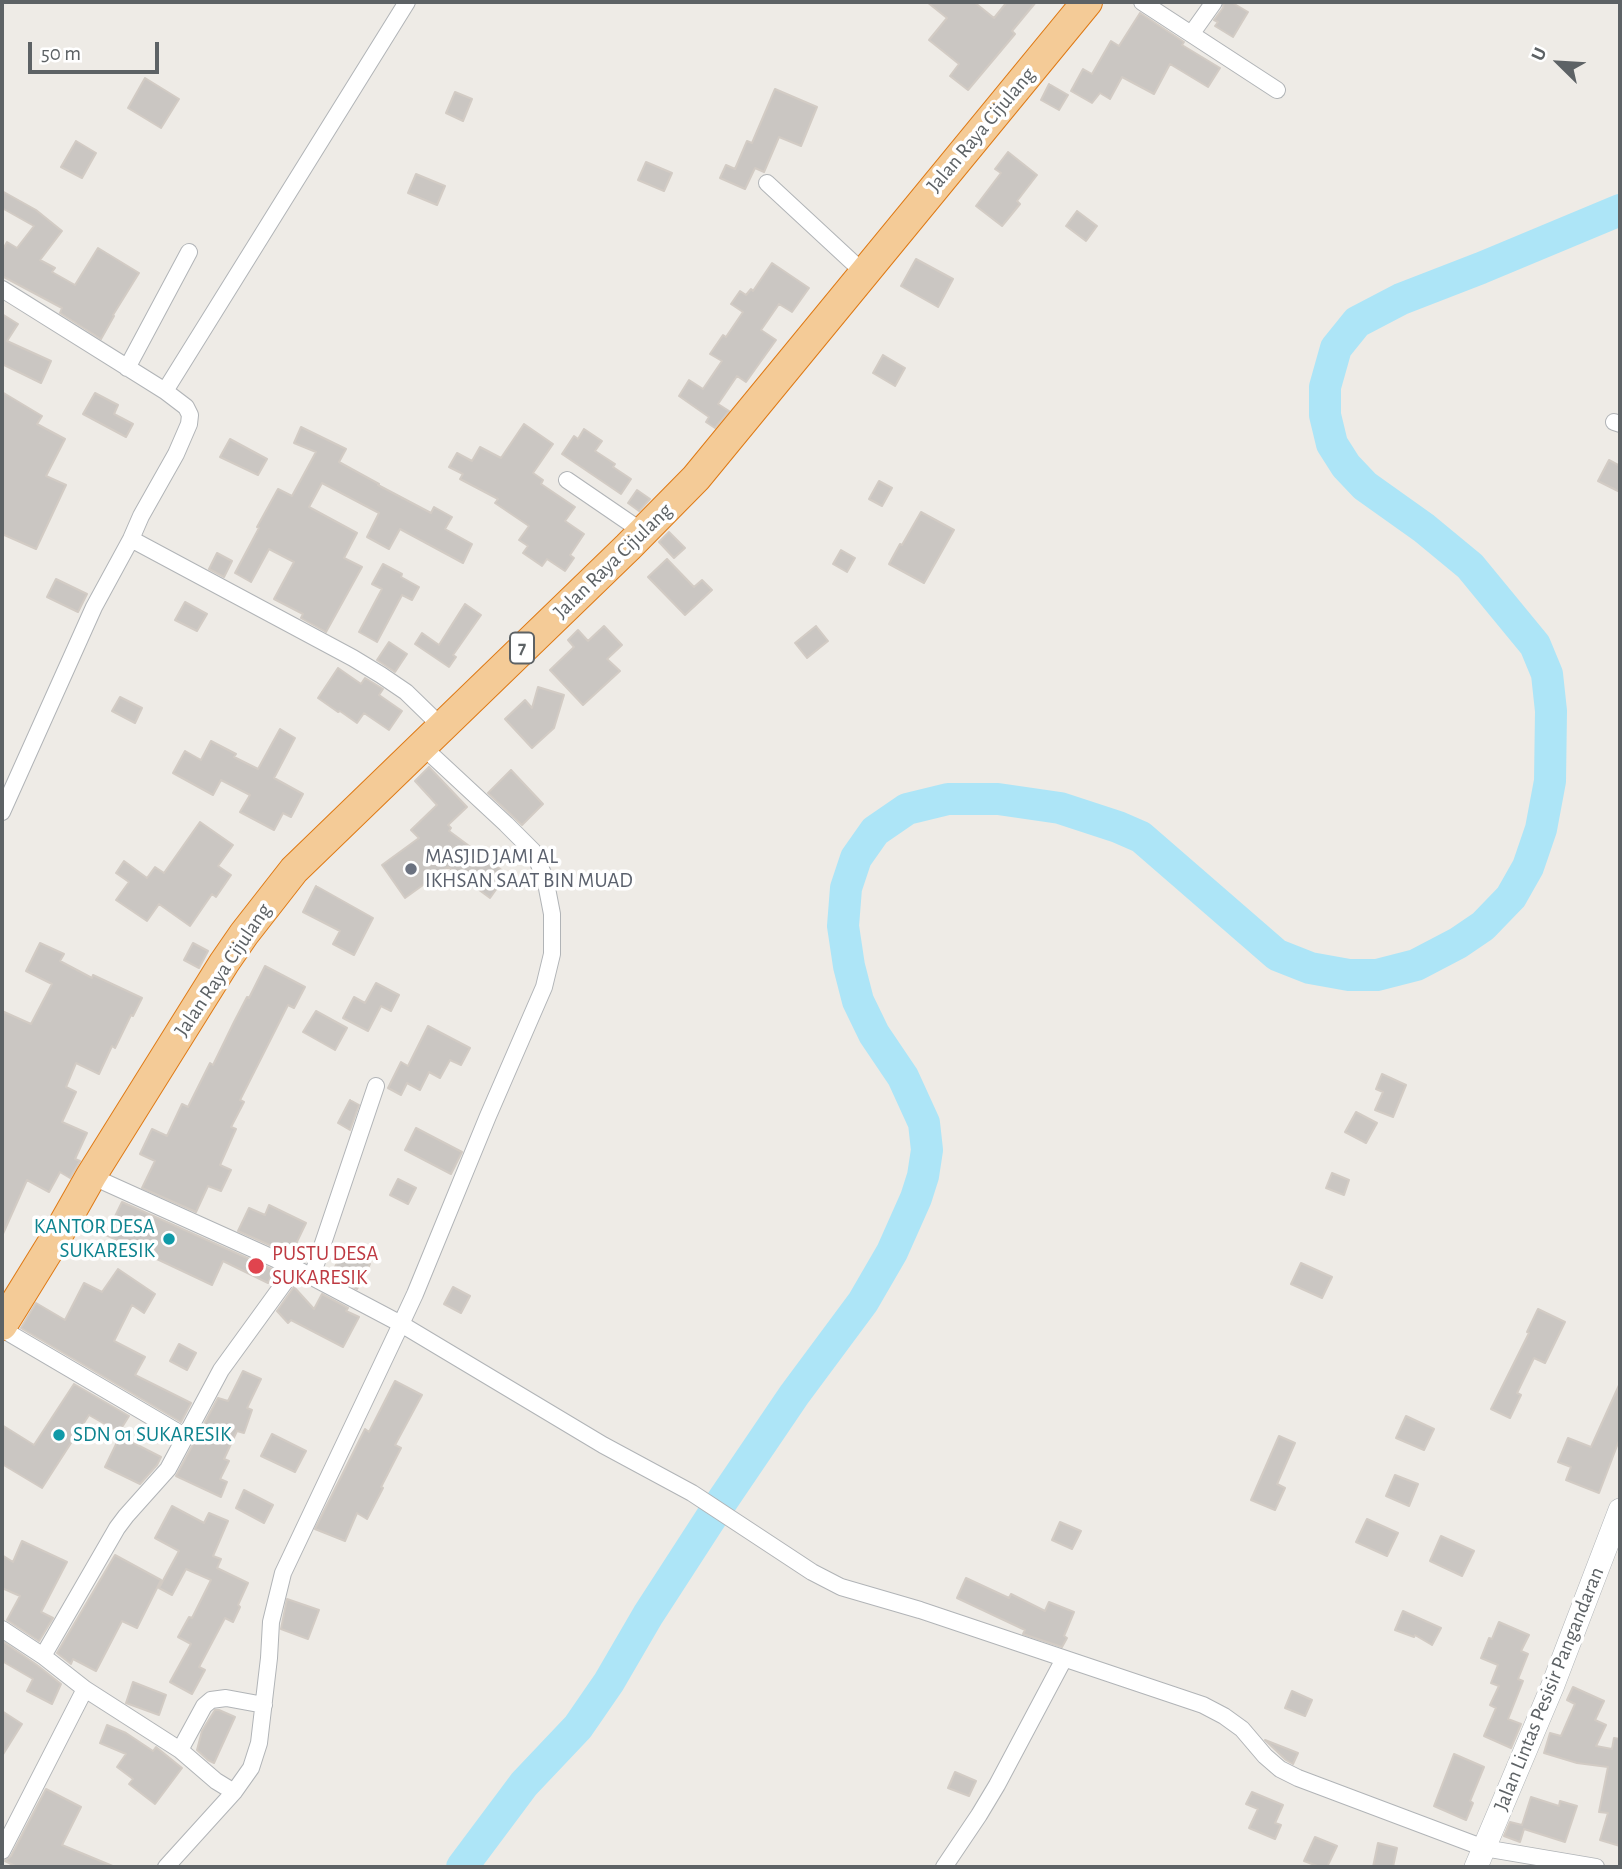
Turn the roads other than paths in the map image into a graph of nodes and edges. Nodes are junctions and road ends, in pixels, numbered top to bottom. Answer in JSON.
{"nodes":[{"id":1,"x":407,"y":2,"type":"edge"},
{"id":2,"x":1087,"y":2,"type":"edge"},
{"id":3,"x":1142,"y":2,"type":"edge"},
{"id":4,"x":1214,"y":2,"type":"edge"},
{"id":5,"x":1192,"y":33,"type":"junction"},
{"id":6,"x":1277,"y":90,"type":"dead end"},
{"id":7,"x":767,"y":183,"type":"dead end"},
{"id":8,"x":189,"y":252,"type":"dead end"},
{"id":9,"x":863,"y":272,"type":"junction"},
{"id":10,"x":2,"y":289,"type":"edge"},
{"id":11,"x":127,"y":368,"type":"junction"},
{"id":12,"x":166,"y":391,"type":"junction"},
{"id":13,"x":567,"y":480,"type":"dead end"},
{"id":14,"x":643,"y":532,"type":"junction"},
{"id":15,"x":131,"y":539,"type":"junction"},
{"id":16,"x":432,"y":737,"type":"junction"},
{"id":17,"x":2,"y":812,"type":"edge"},
{"id":18,"x":376,"y":1086,"type":"dead end"},
{"id":19,"x":91,"y":1176,"type":"junction"},
{"id":20,"x":295,"y":1268,"type":"junction"},
{"id":21,"x":312,"y":1276,"type":"junction"},
{"id":22,"x":401,"y":1324,"type":"junction"},
{"id":23,"x":2,"y":1327,"type":"edge"},
{"id":24,"x":186,"y":1437,"type":"junction"},
{"id":25,"x":1620,"y":1510,"type":"edge"},
{"id":26,"x":2,"y":1629,"type":"edge"},
{"id":27,"x":43,"y":1656,"type":"junction"},
{"id":28,"x":1064,"y":1659,"type":"junction"},
{"id":29,"x":85,"y":1689,"type":"junction"},
{"id":30,"x":264,"y":1705,"type":"junction"},
{"id":31,"x":180,"y":1750,"type":"junction"},
{"id":32,"x":234,"y":1792,"type":"junction"},
{"id":33,"x":2,"y":1852,"type":"edge"},
{"id":34,"x":1480,"y":1857,"type":"edge"},
{"id":35,"x":166,"y":1867,"type":"edge"},
{"id":36,"x":944,"y":1867,"type":"edge"},
{"id":37,"x":1596,"y":1867,"type":"edge"}],
"edges":[{"from":1,"to":12,"type":"street"},
{"from":2,"to":9,"type":"highway","name":"Jalan Raya Cijulang","number":"7"},
{"from":3,"to":5,"type":"street"},
{"from":4,"to":5,"type":"street"},
{"from":5,"to":6,"type":"street"},
{"from":7,"to":9,"type":"street"},
{"from":8,"to":11,"type":"street"},
{"from":9,"to":14,"type":"highway","name":"Jalan Raya Cijulang","number":"7"},
{"from":10,"to":11,"type":"street"},
{"from":11,"to":12,"type":"street"},
{"from":12,"to":15,"type":"street"},
{"from":13,"to":14,"type":"street"},
{"from":14,"to":16,"type":"highway","name":"Jalan Raya Cijulang","number":"7"},
{"from":15,"to":16,"type":"street"},
{"from":15,"to":17,"type":"street"},
{"from":16,"to":19,"type":"highway","name":"Jalan Raya Cijulang","number":"7"},
{"from":16,"to":22,"type":"street"},
{"from":18,"to":21,"type":"street"},
{"from":19,"to":20,"type":"street"},
{"from":19,"to":23,"type":"highway","name":"Jalan Raya Cijulang","number":"7"},
{"from":20,"to":21,"type":"street"},
{"from":20,"to":24,"type":"street"},
{"from":21,"to":22,"type":"street"},
{"from":22,"to":28,"type":"street"},
{"from":22,"to":30,"type":"street"},
{"from":23,"to":24,"type":"street"},
{"from":24,"to":27,"type":"street"},
{"from":25,"to":34,"type":"street","name":"Jalan Lintas Pesisir Pangandaran"},
{"from":26,"to":27,"type":"street"},
{"from":27,"to":29,"type":"street"},
{"from":28,"to":34,"type":"street"},
{"from":28,"to":36,"type":"street"},
{"from":29,"to":31,"type":"street"},
{"from":29,"to":33,"type":"street"},
{"from":30,"to":31,"type":"street"},
{"from":30,"to":32,"type":"street"},
{"from":31,"to":32,"type":"street"},
{"from":32,"to":35,"type":"street"},
{"from":34,"to":37,"type":"street"}]}
